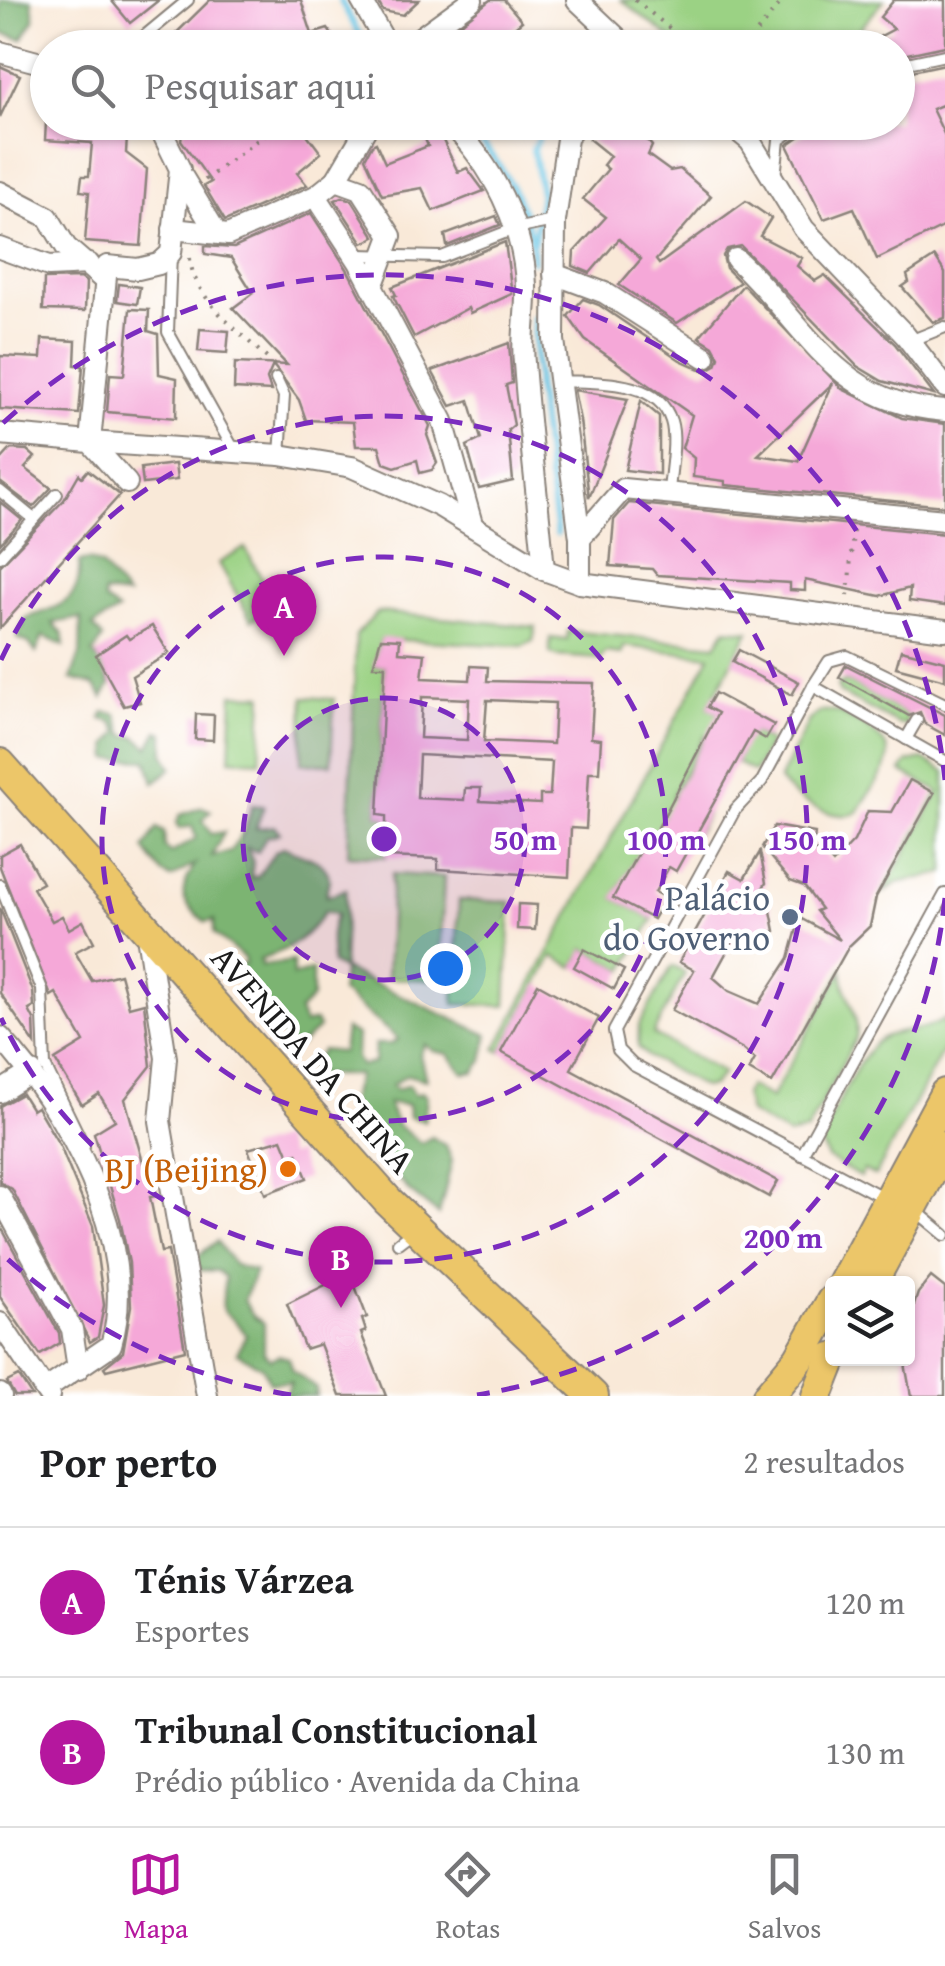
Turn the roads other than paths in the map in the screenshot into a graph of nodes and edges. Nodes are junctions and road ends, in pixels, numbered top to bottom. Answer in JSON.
{"nodes":[{"id":1,"x":188,"y":0,"type":"edge"},
{"id":2,"x":361,"y":0,"type":"edge"},
{"id":3,"x":472,"y":0,"type":"edge"},
{"id":4,"x":577,"y":0,"type":"edge"},
{"id":5,"x":152,"y":30,"type":"edge"},
{"id":6,"x":378,"y":30,"type":"edge"},
{"id":7,"x":430,"y":30,"type":"edge"},
{"id":8,"x":609,"y":30,"type":"edge"},
{"id":9,"x":0,"y":52,"type":"edge"},
{"id":10,"x":945,"y":55,"type":"edge"},
{"id":11,"x":30,"y":61,"type":"edge"},
{"id":12,"x":915,"y":61,"type":"edge"},
{"id":13,"x":166,"y":140,"type":"edge"},
{"id":14,"x":359,"y":140,"type":"edge"},
{"id":15,"x":467,"y":140,"type":"edge"},
{"id":16,"x":567,"y":140,"type":"edge"},
{"id":17,"x":749,"y":140,"type":"edge"},
{"id":18,"x":779,"y":140,"type":"edge"},
{"id":19,"x":180,"y":169,"type":"junction"},
{"id":20,"x":336,"y":180,"type":"junction"},
{"id":21,"x":774,"y":183,"type":"junction"},
{"id":22,"x":0,"y":192,"type":"edge"},
{"id":23,"x":316,"y":196,"type":"junction"},
{"id":24,"x":555,"y":221,"type":"junction"},
{"id":25,"x":180,"y":228,"type":"junction"},
{"id":26,"x":514,"y":229,"type":"junction"},
{"id":27,"x":216,"y":232,"type":"junction"},
{"id":28,"x":0,"y":248,"type":"edge"},
{"id":29,"x":171,"y":253,"type":"junction"},
{"id":30,"x":384,"y":254,"type":"junction"},
{"id":31,"x":354,"y":256,"type":"junction"},
{"id":32,"x":736,"y":259,"type":"dead end"},
{"id":33,"x":88,"y":264,"type":"junction"},
{"id":34,"x":554,"y":274,"type":"junction"},
{"id":35,"x":104,"y":280,"type":"junction"},
{"id":36,"x":372,"y":288,"type":"junction"},
{"id":37,"x":945,"y":326,"type":"edge"},
{"id":38,"x":910,"y":342,"type":"junction"},
{"id":39,"x":706,"y":357,"type":"dead end"},
{"id":40,"x":276,"y":379,"type":"road end"},
{"id":41,"x":558,"y":380,"type":"junction"},
{"id":42,"x":945,"y":387,"type":"edge"},
{"id":43,"x":945,"y":411,"type":"edge"},
{"id":44,"x":0,"y":434,"type":"edge"},
{"id":45,"x":90,"y":442,"type":"junction"},
{"id":46,"x":235,"y":452,"type":"junction"},
{"id":47,"x":280,"y":455,"type":"junction"},
{"id":48,"x":127,"y":483,"type":"dead end"},
{"id":49,"x":0,"y":490,"type":"edge"},
{"id":50,"x":57,"y":494,"type":"dead end"},
{"id":51,"x":669,"y":494,"type":"junction"},
{"id":52,"x":34,"y":520,"type":"junction"},
{"id":53,"x":945,"y":520,"type":"edge"},
{"id":54,"x":472,"y":524,"type":"junction"},
{"id":55,"x":580,"y":538,"type":"junction"},
{"id":56,"x":0,"y":558,"type":"edge"},
{"id":57,"x":544,"y":570,"type":"junction"},
{"id":58,"x":580,"y":583,"type":"junction"},
{"id":59,"x":945,"y":630,"type":"edge"},
{"id":60,"x":813,"y":686,"type":"junction"},
{"id":61,"x":945,"y":704,"type":"edge"},
{"id":62,"x":916,"y":720,"type":"dead end"},
{"id":63,"x":906,"y":739,"type":"junction"},
{"id":64,"x":945,"y":761,"type":"edge"},
{"id":65,"x":0,"y":764,"type":"edge"},
{"id":66,"x":0,"y":885,"type":"edge"},
{"id":67,"x":945,"y":894,"type":"edge"},
{"id":68,"x":146,"y":927,"type":"junction"},
{"id":69,"x":0,"y":1037,"type":"edge"},
{"id":70,"x":32,"y":1072,"type":"junction"},
{"id":71,"x":0,"y":1092,"type":"edge"},
{"id":72,"x":945,"y":1094,"type":"edge"},
{"id":73,"x":945,"y":1146,"type":"edge"},
{"id":74,"x":802,"y":1155,"type":"junction"},
{"id":75,"x":85,"y":1167,"type":"junction"},
{"id":76,"x":0,"y":1196,"type":"edge"},
{"id":77,"x":899,"y":1203,"type":"junction"},
{"id":78,"x":945,"y":1235,"type":"edge"},
{"id":79,"x":849,"y":1276,"type":"edge"},
{"id":80,"x":874,"y":1276,"type":"edge"},
{"id":81,"x":825,"y":1313,"type":"edge"},
{"id":82,"x":0,"y":1324,"type":"edge"},
{"id":83,"x":21,"y":1354,"type":"junction"},
{"id":84,"x":0,"y":1365,"type":"edge"},
{"id":85,"x":829,"y":1366,"type":"edge"},
{"id":86,"x":78,"y":1369,"type":"junction"},
{"id":87,"x":47,"y":1393,"type":"edge"},
{"id":88,"x":593,"y":1394,"type":"edge"},
{"id":89,"x":207,"y":1396,"type":"edge"},
{"id":90,"x":768,"y":1396,"type":"edge"},
{"id":91,"x":817,"y":1396,"type":"edge"}],
"edges":[{"from":1,"to":5,"type":"lane"},
{"from":2,"to":6,"type":"street"},
{"from":3,"to":7,"type":"street"},
{"from":4,"to":8,"type":"street"},
{"from":9,"to":11,"type":"street"},
{"from":10,"to":12,"type":"lane"},
{"from":13,"to":19,"type":"street"},
{"from":14,"to":20,"type":"street"},
{"from":15,"to":26,"type":"street"},
{"from":16,"to":24,"type":"street"},
{"from":17,"to":21,"type":"street"},
{"from":18,"to":21,"type":"lane"},
{"from":19,"to":25,"type":"street"},
{"from":19,"to":27,"type":"street"},
{"from":20,"to":23,"type":"street"},
{"from":20,"to":30,"type":"street"},
{"from":21,"to":38,"type":"street"},
{"from":22,"to":33,"type":"street"},
{"from":23,"to":27,"type":"street"},
{"from":23,"to":31,"type":"street"},
{"from":24,"to":26,"type":"lane"},
{"from":24,"to":34,"type":"street"},
{"from":25,"to":27,"type":"street"},
{"from":25,"to":29,"type":"street"},
{"from":26,"to":30,"type":"lane"},
{"from":26,"to":57,"type":"street"},
{"from":28,"to":33,"type":"street"},
{"from":29,"to":35,"type":"street"},
{"from":29,"to":46,"type":"lane"},
{"from":30,"to":31,"type":"lane"},
{"from":30,"to":36,"type":"street"},
{"from":31,"to":36,"type":"street"},
{"from":32,"to":43,"type":"street"},
{"from":33,"to":35,"type":"street"},
{"from":34,"to":39,"type":"street"},
{"from":34,"to":41,"type":"street"},
{"from":35,"to":45,"type":"street"},
{"from":36,"to":54,"type":"street"},
{"from":37,"to":38,"type":"lane"},
{"from":38,"to":42,"type":"street"},
{"from":40,"to":47,"type":"lane"},
{"from":41,"to":51,"type":"lane"},
{"from":41,"to":55,"type":"street"},
{"from":44,"to":45,"type":"street"},
{"from":45,"to":46,"type":"street"},
{"from":45,"to":48,"type":"street"},
{"from":46,"to":47,"type":"street"},
{"from":47,"to":54,"type":"street"},
{"from":49,"to":52,"type":"lane"},
{"from":50,"to":52,"type":"lane"},
{"from":51,"to":53,"type":"street"},
{"from":51,"to":55,"type":"street"},
{"from":52,"to":56,"type":"lane"},
{"from":54,"to":57,"type":"street"},
{"from":55,"to":58,"type":"street"},
{"from":57,"to":58,"type":"street"},
{"from":58,"to":59,"type":"street"},
{"from":60,"to":61,"type":"lane"},
{"from":60,"to":63,"type":"lane"},
{"from":60,"to":74,"type":"lane"},
{"from":62,"to":63,"type":"lane"},
{"from":63,"to":64,"type":"lane"},
{"from":65,"to":68,"type":"main road","name":"AVENIDA DA CHINA"},
{"from":66,"to":75,"type":"lane"},
{"from":67,"to":74,"type":"lane"},
{"from":68,"to":88,"type":"main road","name":"AVENIDA DA CHINA"},
{"from":68,"to":89,"type":"street"},
{"from":69,"to":70,"type":"street"},
{"from":70,"to":71,"type":"street"},
{"from":70,"to":75,"type":"street"},
{"from":72,"to":77,"type":"main road"},
{"from":73,"to":77,"type":"main road"},
{"from":74,"to":77,"type":"lane"},
{"from":75,"to":86,"type":"street"},
{"from":76,"to":86,"type":"street"},
{"from":77,"to":78,"type":"lane"},
{"from":77,"to":79,"type":"main road"},
{"from":77,"to":80,"type":"main road"},
{"from":81,"to":90,"type":"main road"},
{"from":82,"to":83,"type":"street"},
{"from":83,"to":84,"type":"street"},
{"from":83,"to":87,"type":"street"},
{"from":85,"to":91,"type":"main road"},
{"from":86,"to":87,"type":"street"}]}
